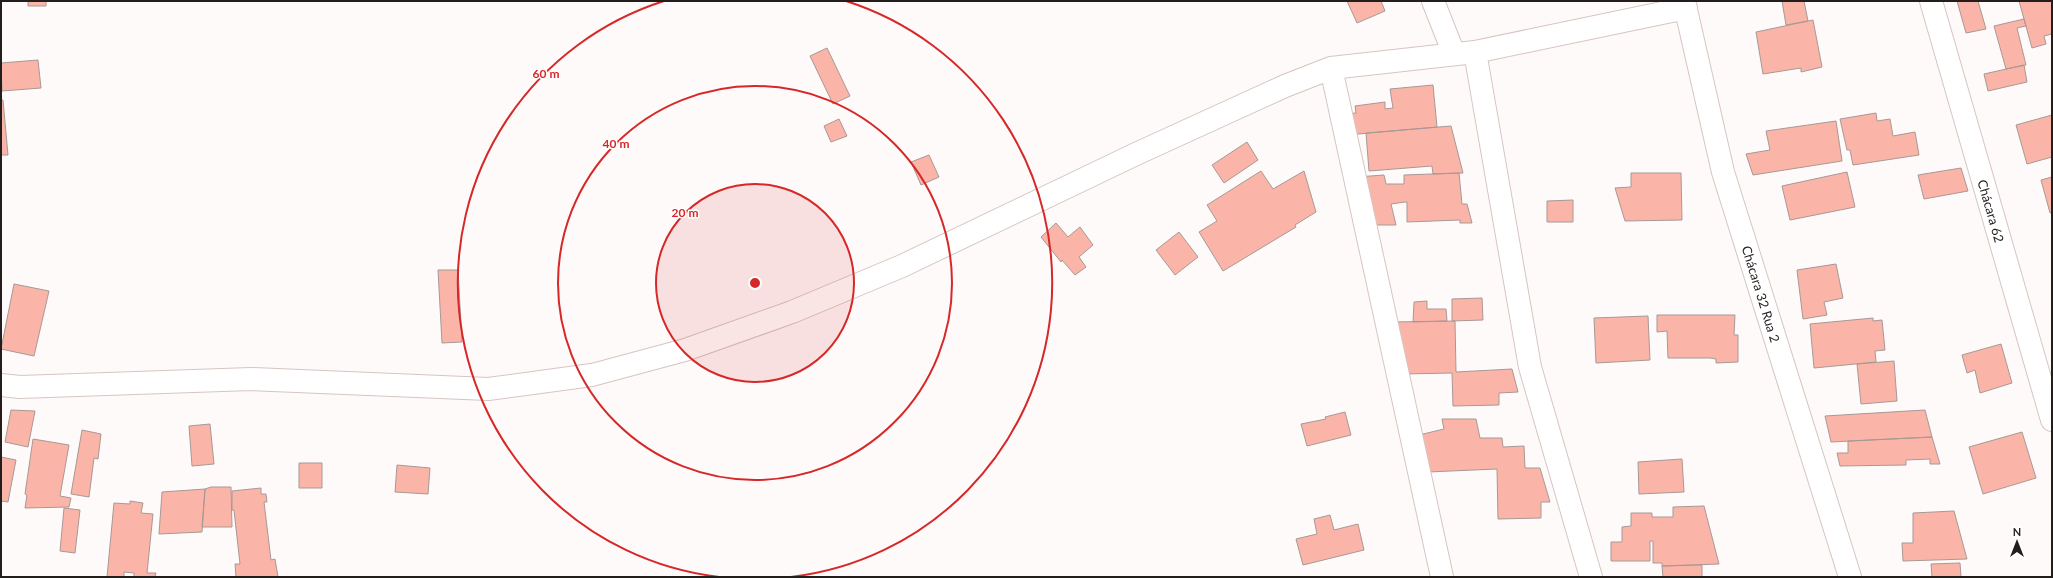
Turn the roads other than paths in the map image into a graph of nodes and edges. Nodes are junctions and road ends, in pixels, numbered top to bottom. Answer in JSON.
{"nodes":[{"id":1,"x":1433,"y":1,"type":"edge"},
{"id":2,"x":1931,"y":1,"type":"edge"},
{"id":3,"x":1685,"y":4,"type":"edge"},
{"id":4,"x":1475,"y":52,"type":"junction"},
{"id":5,"x":1454,"y":54,"type":"junction"},
{"id":6,"x":1331,"y":68,"type":"junction"},
{"id":7,"x":1,"y":385,"type":"edge"},
{"id":8,"x":2052,"y":420,"type":"edge"},
{"id":9,"x":1442,"y":577,"type":"edge"},
{"id":10,"x":1591,"y":577,"type":"edge"},
{"id":11,"x":1850,"y":577,"type":"edge"}],
"edges":[{"from":1,"to":5,"type":"street"},
{"from":2,"to":8,"type":"street","name":"Chácara 62"},
{"from":3,"to":4,"type":"street"},
{"from":3,"to":11,"type":"street","name":"Chácara 32 Rua 2"},
{"from":4,"to":5,"type":"street"},
{"from":4,"to":10,"type":"street"},
{"from":5,"to":6,"type":"street"},
{"from":6,"to":7,"type":"street"},
{"from":6,"to":9,"type":"street"}]}
